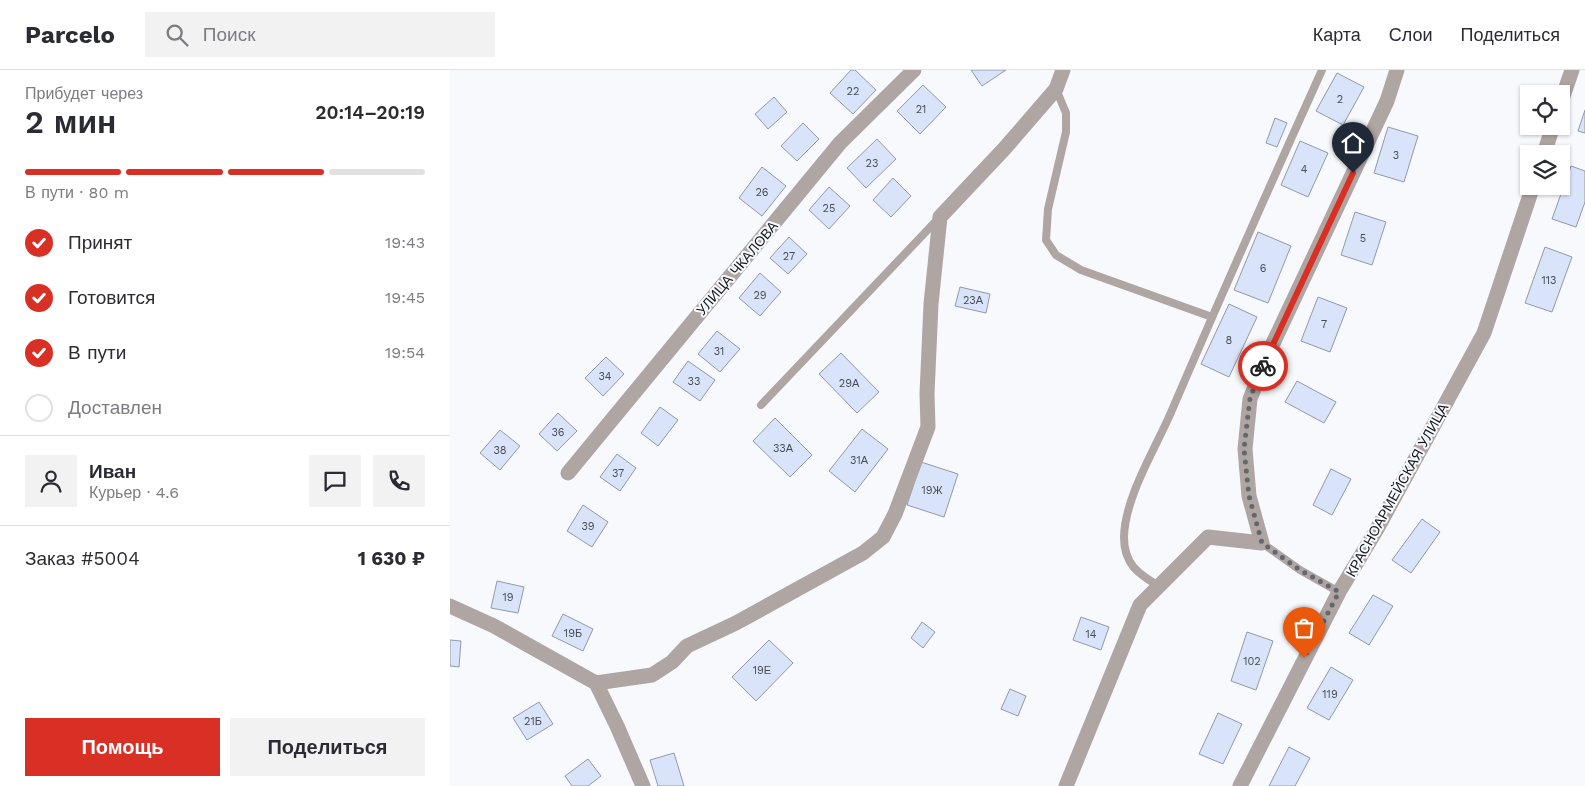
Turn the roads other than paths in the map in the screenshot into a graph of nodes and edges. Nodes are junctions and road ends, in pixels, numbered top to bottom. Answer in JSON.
{"nodes":[{"id":1,"x":914,"y":70,"type":"edge"},
{"id":2,"x":1063,"y":70,"type":"edge"},
{"id":3,"x":1322,"y":70,"type":"edge"},
{"id":4,"x":1397,"y":70,"type":"edge"},
{"id":5,"x":1572,"y":70,"type":"edge"},
{"id":6,"x":1567,"y":85,"type":"edge"},
{"id":7,"x":1056,"y":89,"type":"junction"},
{"id":8,"x":1530,"y":195,"type":"edge"},
{"id":9,"x":940,"y":217,"type":"junction"},
{"id":10,"x":1212,"y":317,"type":"junction"},
{"id":11,"x":761,"y":405,"type":"dead end"},
{"id":12,"x":568,"y":473,"type":"dead end"},
{"id":13,"x":1262,"y":543,"type":"junction"},
{"id":14,"x":1159,"y":586,"type":"junction"},
{"id":15,"x":1339,"y":592,"type":"junction"},
{"id":16,"x":450,"y":606,"type":"edge"},
{"id":17,"x":596,"y":683,"type":"junction"},
{"id":18,"x":643,"y":786,"type":"edge"},
{"id":19,"x":1066,"y":786,"type":"edge"},
{"id":20,"x":1240,"y":786,"type":"edge"}],
"edges":[{"from":1,"to":12,"type":"street","name":"УЛИЦА ЧКАЛОВА"},
{"from":2,"to":7,"type":"street"},
{"from":3,"to":10,"type":"lane"},
{"from":4,"to":13,"type":"street"},
{"from":5,"to":6,"type":"street"},
{"from":7,"to":9,"type":"street"},
{"from":7,"to":10,"type":"lane"},
{"from":8,"to":15,"type":"street","name":"КРАСНОАРМЕЙСКАЯ УЛИЦА"},
{"from":9,"to":11,"type":"lane"},
{"from":9,"to":17,"type":"street"},
{"from":10,"to":14,"type":"lane"},
{"from":13,"to":14,"type":"street"},
{"from":13,"to":15,"type":"lane"},
{"from":14,"to":19,"type":"street"},
{"from":15,"to":20,"type":"street","name":"КРАСНОАРМЕЙСКАЯ УЛИЦА"},
{"from":16,"to":17,"type":"street"},
{"from":17,"to":18,"type":"street"}]}
